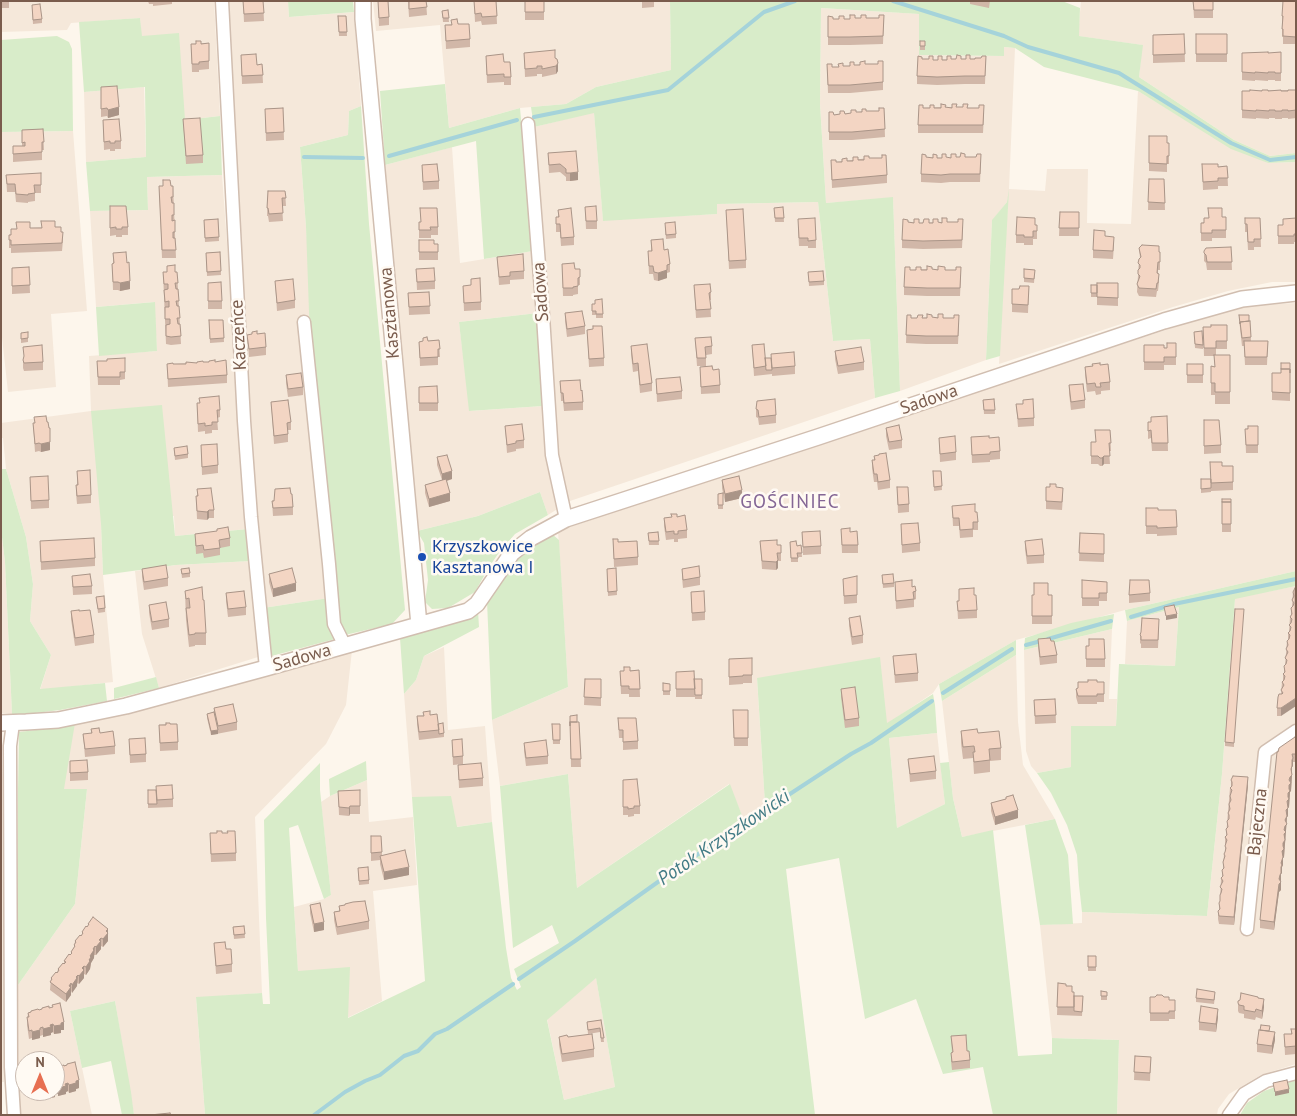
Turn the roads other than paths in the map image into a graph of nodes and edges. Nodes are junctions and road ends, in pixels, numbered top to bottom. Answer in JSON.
{"nodes":[{"id":1,"x":222,"y":1,"type":"edge"},
{"id":2,"x":363,"y":1,"type":"edge"},
{"id":3,"x":528,"y":124,"type":"dead end"},
{"id":4,"x":1296,"y":293,"type":"edge"},
{"id":5,"x":304,"y":322,"type":"dead end"},
{"id":6,"x":566,"y":519,"type":"junction"},
{"id":7,"x":419,"y":625,"type":"junction"},
{"id":8,"x":345,"y":646,"type":"junction"},
{"id":9,"x":266,"y":668,"type":"junction"},
{"id":10,"x":7,"y":722,"type":"edge"},
{"id":11,"x":1296,"y":731,"type":"edge"},
{"id":12,"x":1247,"y":929,"type":"dead end"},
{"id":13,"x":1296,"y":1073,"type":"edge"},
{"id":14,"x":14,"y":1115,"type":"edge"},
{"id":15,"x":1229,"y":1115,"type":"edge"}],
"edges":[{"from":1,"to":9,"type":"street","name":"Kaczeńce"},
{"from":2,"to":7,"type":"street","name":"Kasztanowa"},
{"from":3,"to":6,"type":"street","name":"Sadowa"},
{"from":4,"to":6,"type":"street","name":"Sadowa"},
{"from":5,"to":8,"type":"street"},
{"from":6,"to":7,"type":"street","name":"Sadowa"},
{"from":7,"to":8,"type":"street","name":"Sadowa"},
{"from":8,"to":9,"type":"street","name":"Sadowa"},
{"from":9,"to":10,"type":"street","name":"Sadowa"},
{"from":10,"to":14,"type":"street"},
{"from":11,"to":12,"type":"street","name":"Bajeczna"},
{"from":13,"to":15,"type":"street"}]}
